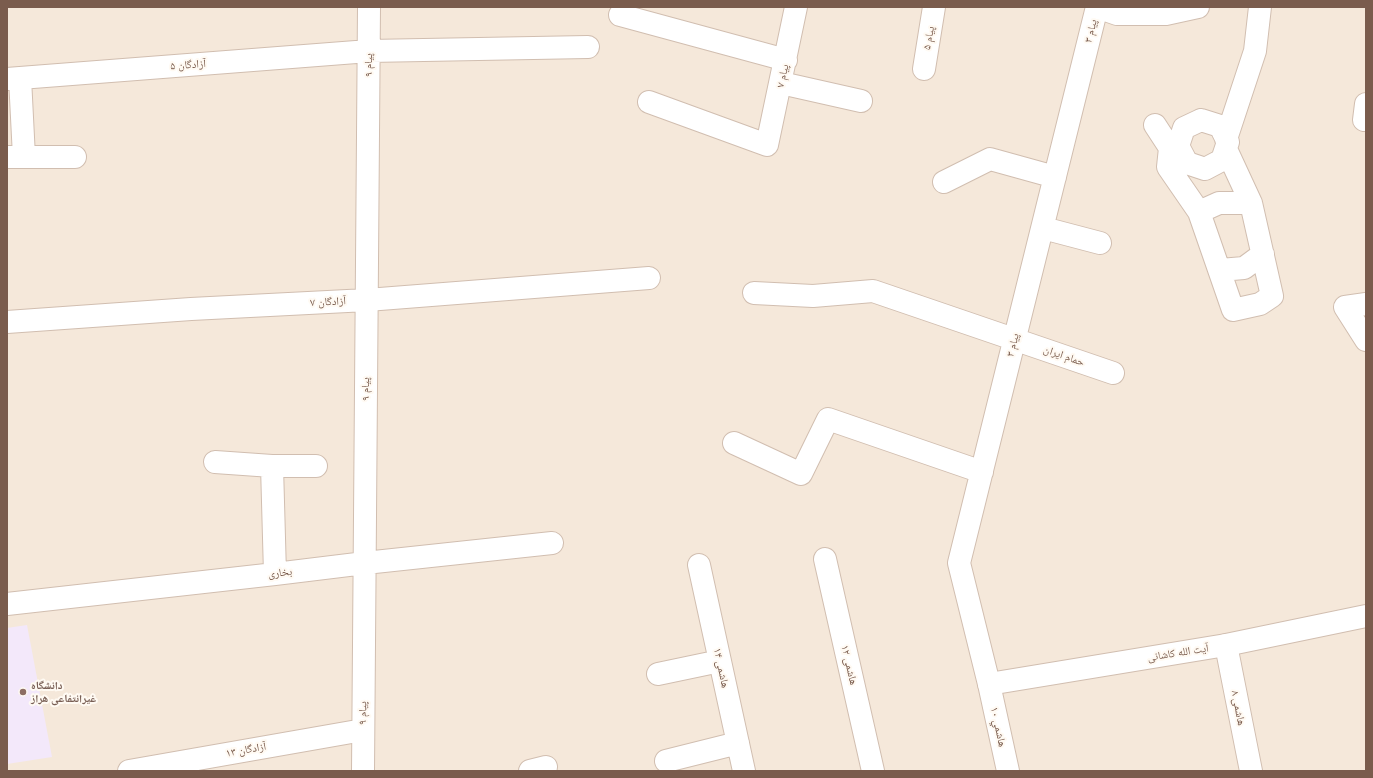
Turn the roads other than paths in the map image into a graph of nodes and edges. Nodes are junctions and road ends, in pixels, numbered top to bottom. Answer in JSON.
{"nodes":[{"id":1,"x":369,"y":7,"type":"edge"},
{"id":2,"x":796,"y":7,"type":"edge"},
{"id":3,"x":934,"y":7,"type":"edge"},
{"id":4,"x":1097,"y":7,"type":"edge"},
{"id":5,"x":1198,"y":7,"type":"edge"},
{"id":6,"x":1260,"y":7,"type":"edge"},
{"id":7,"x":620,"y":15,"type":"dead end"},
{"id":8,"x":588,"y":47,"type":"dead end"},
{"id":9,"x":369,"y":51,"type":"junction"},
{"id":10,"x":786,"y":60,"type":"junction"},
{"id":11,"x":924,"y":69,"type":"dead end"},
{"id":12,"x":13,"y":79,"type":"edge"},
{"id":13,"x":781,"y":83,"type":"junction"},
{"id":14,"x":650,"y":102,"type":"dead end"},
{"id":15,"x":861,"y":102,"type":"dead end"},
{"id":16,"x":1366,"y":104,"type":"edge"},
{"id":17,"x":1366,"y":120,"type":"edge"},
{"id":18,"x":1155,"y":125,"type":"dead end"},
{"id":19,"x":1226,"y":144,"type":"junction"},
{"id":20,"x":1174,"y":147,"type":"junction"},
{"id":21,"x":15,"y":157,"type":"edge"},
{"id":22,"x":75,"y":157,"type":"dead end"},
{"id":23,"x":1055,"y":177,"type":"junction"},
{"id":24,"x":944,"y":182,"type":"dead end"},
{"id":25,"x":1251,"y":203,"type":"junction"},
{"id":26,"x":1199,"y":212,"type":"junction"},
{"id":27,"x":1043,"y":228,"type":"junction"},
{"id":28,"x":1100,"y":243,"type":"dead end"},
{"id":29,"x":1262,"y":254,"type":"junction"},
{"id":30,"x":1220,"y":270,"type":"junction"},
{"id":31,"x":649,"y":278,"type":"dead end"},
{"id":32,"x":754,"y":293,"type":"dead end"},
{"id":33,"x":367,"y":300,"type":"junction"},
{"id":34,"x":1366,"y":304,"type":"edge"},
{"id":35,"x":7,"y":322,"type":"edge"},
{"id":36,"x":1015,"y":339,"type":"junction"},
{"id":37,"x":1366,"y":340,"type":"edge"},
{"id":38,"x":1113,"y":373,"type":"dead end"},
{"id":39,"x":734,"y":443,"type":"dead end"},
{"id":40,"x":215,"y":462,"type":"dead end"},
{"id":41,"x":272,"y":466,"type":"junction"},
{"id":42,"x":316,"y":466,"type":"dead end"},
{"id":43,"x":982,"y":472,"type":"junction"},
{"id":44,"x":552,"y":543,"type":"dead end"},
{"id":45,"x":825,"y":559,"type":"dead end"},
{"id":46,"x":365,"y":563,"type":"junction"},
{"id":47,"x":699,"y":565,"type":"dead end"},
{"id":48,"x":275,"y":574,"type":"junction"},
{"id":49,"x":7,"y":604,"type":"edge"},
{"id":50,"x":1366,"y":616,"type":"edge"},
{"id":51,"x":1226,"y":645,"type":"junction"},
{"id":52,"x":720,"y":661,"type":"junction"},
{"id":53,"x":658,"y":674,"type":"dead end"},
{"id":54,"x":989,"y":684,"type":"junction"},
{"id":55,"x":363,"y":730,"type":"junction"},
{"id":56,"x":738,"y":743,"type":"junction"},
{"id":57,"x":666,"y":761,"type":"dead end"},
{"id":58,"x":129,"y":771,"type":"edge"},
{"id":59,"x":363,"y":771,"type":"edge"},
{"id":60,"x":744,"y":771,"type":"edge"},
{"id":61,"x":873,"y":771,"type":"edge"},
{"id":62,"x":1008,"y":771,"type":"edge"},
{"id":63,"x":1251,"y":771,"type":"edge"}],
"edges":[{"from":1,"to":9,"type":"street","name":"پیام ۹"},
{"from":2,"to":10,"type":"street","name":"پیام ۷"},
{"from":3,"to":11,"type":"street","name":"پیام ۵"},
{"from":4,"to":5,"type":"street"},
{"from":4,"to":23,"type":"street","name":"پيام ۳"},
{"from":6,"to":19,"type":"street"},
{"from":7,"to":10,"type":"street"},
{"from":8,"to":9,"type":"street","name":"آزادگان ۵"},
{"from":9,"to":12,"type":"street","name":"آزادگان ۵"},
{"from":9,"to":33,"type":"street","name":"پیام ۹"},
{"from":10,"to":13,"type":"street","name":"پیام ۷"},
{"from":12,"to":21,"type":"street"},
{"from":13,"to":14,"type":"street","name":"پیام ۷"},
{"from":13,"to":15,"type":"street"},
{"from":16,"to":17,"type":"street"},
{"from":18,"to":20,"type":"street"},
{"from":19,"to":20,"type":"street"},
{"from":19,"to":20,"type":"street"},
{"from":19,"to":25,"type":"street"},
{"from":20,"to":26,"type":"street"},
{"from":21,"to":22,"type":"street"},
{"from":23,"to":24,"type":"street"},
{"from":23,"to":27,"type":"street","name":"پيام ۳"},
{"from":25,"to":26,"type":"street"},
{"from":25,"to":29,"type":"street"},
{"from":26,"to":30,"type":"street"},
{"from":27,"to":28,"type":"street"},
{"from":27,"to":36,"type":"street","name":"پيام ۳"},
{"from":29,"to":30,"type":"street"},
{"from":29,"to":30,"type":"street"},
{"from":31,"to":33,"type":"street","name":"آزادگان ۷"},
{"from":32,"to":36,"type":"street","name":"حمام ایران"},
{"from":33,"to":35,"type":"street","name":"آزادگان ۷"},
{"from":33,"to":46,"type":"street","name":"پیام ۹"},
{"from":34,"to":37,"type":"street"},
{"from":36,"to":38,"type":"street","name":"حمام ایران"},
{"from":36,"to":43,"type":"street","name":"پيام ۳"},
{"from":39,"to":43,"type":"street"},
{"from":40,"to":41,"type":"street"},
{"from":41,"to":42,"type":"street"},
{"from":41,"to":48,"type":"street"},
{"from":43,"to":54,"type":"street","name":"پيام ۳"},
{"from":44,"to":46,"type":"street","name":"بخاری"},
{"from":45,"to":61,"type":"street","name":"هاشمی ۱۲"},
{"from":46,"to":48,"type":"street","name":"بخاری"},
{"from":46,"to":55,"type":"street","name":"پیام ۹"},
{"from":47,"to":52,"type":"street","name":"هاشمی ۱۴"},
{"from":48,"to":49,"type":"street","name":"بخاری"},
{"from":50,"to":51,"type":"street","name":"آیت الله کاشانی"},
{"from":51,"to":54,"type":"street","name":"آیت الله کاشانی"},
{"from":51,"to":63,"type":"street","name":"هاشمی ۸"},
{"from":52,"to":53,"type":"street"},
{"from":52,"to":56,"type":"street","name":"هاشمی ۱۴"},
{"from":54,"to":62,"type":"street","name":"هاشمي ۱۰"},
{"from":55,"to":58,"type":"street","name":"آزادگان ۱۳"},
{"from":55,"to":59,"type":"street","name":"پیام ۹"},
{"from":56,"to":57,"type":"street"},
{"from":56,"to":60,"type":"street","name":"هاشمی ۱۴"}]}
